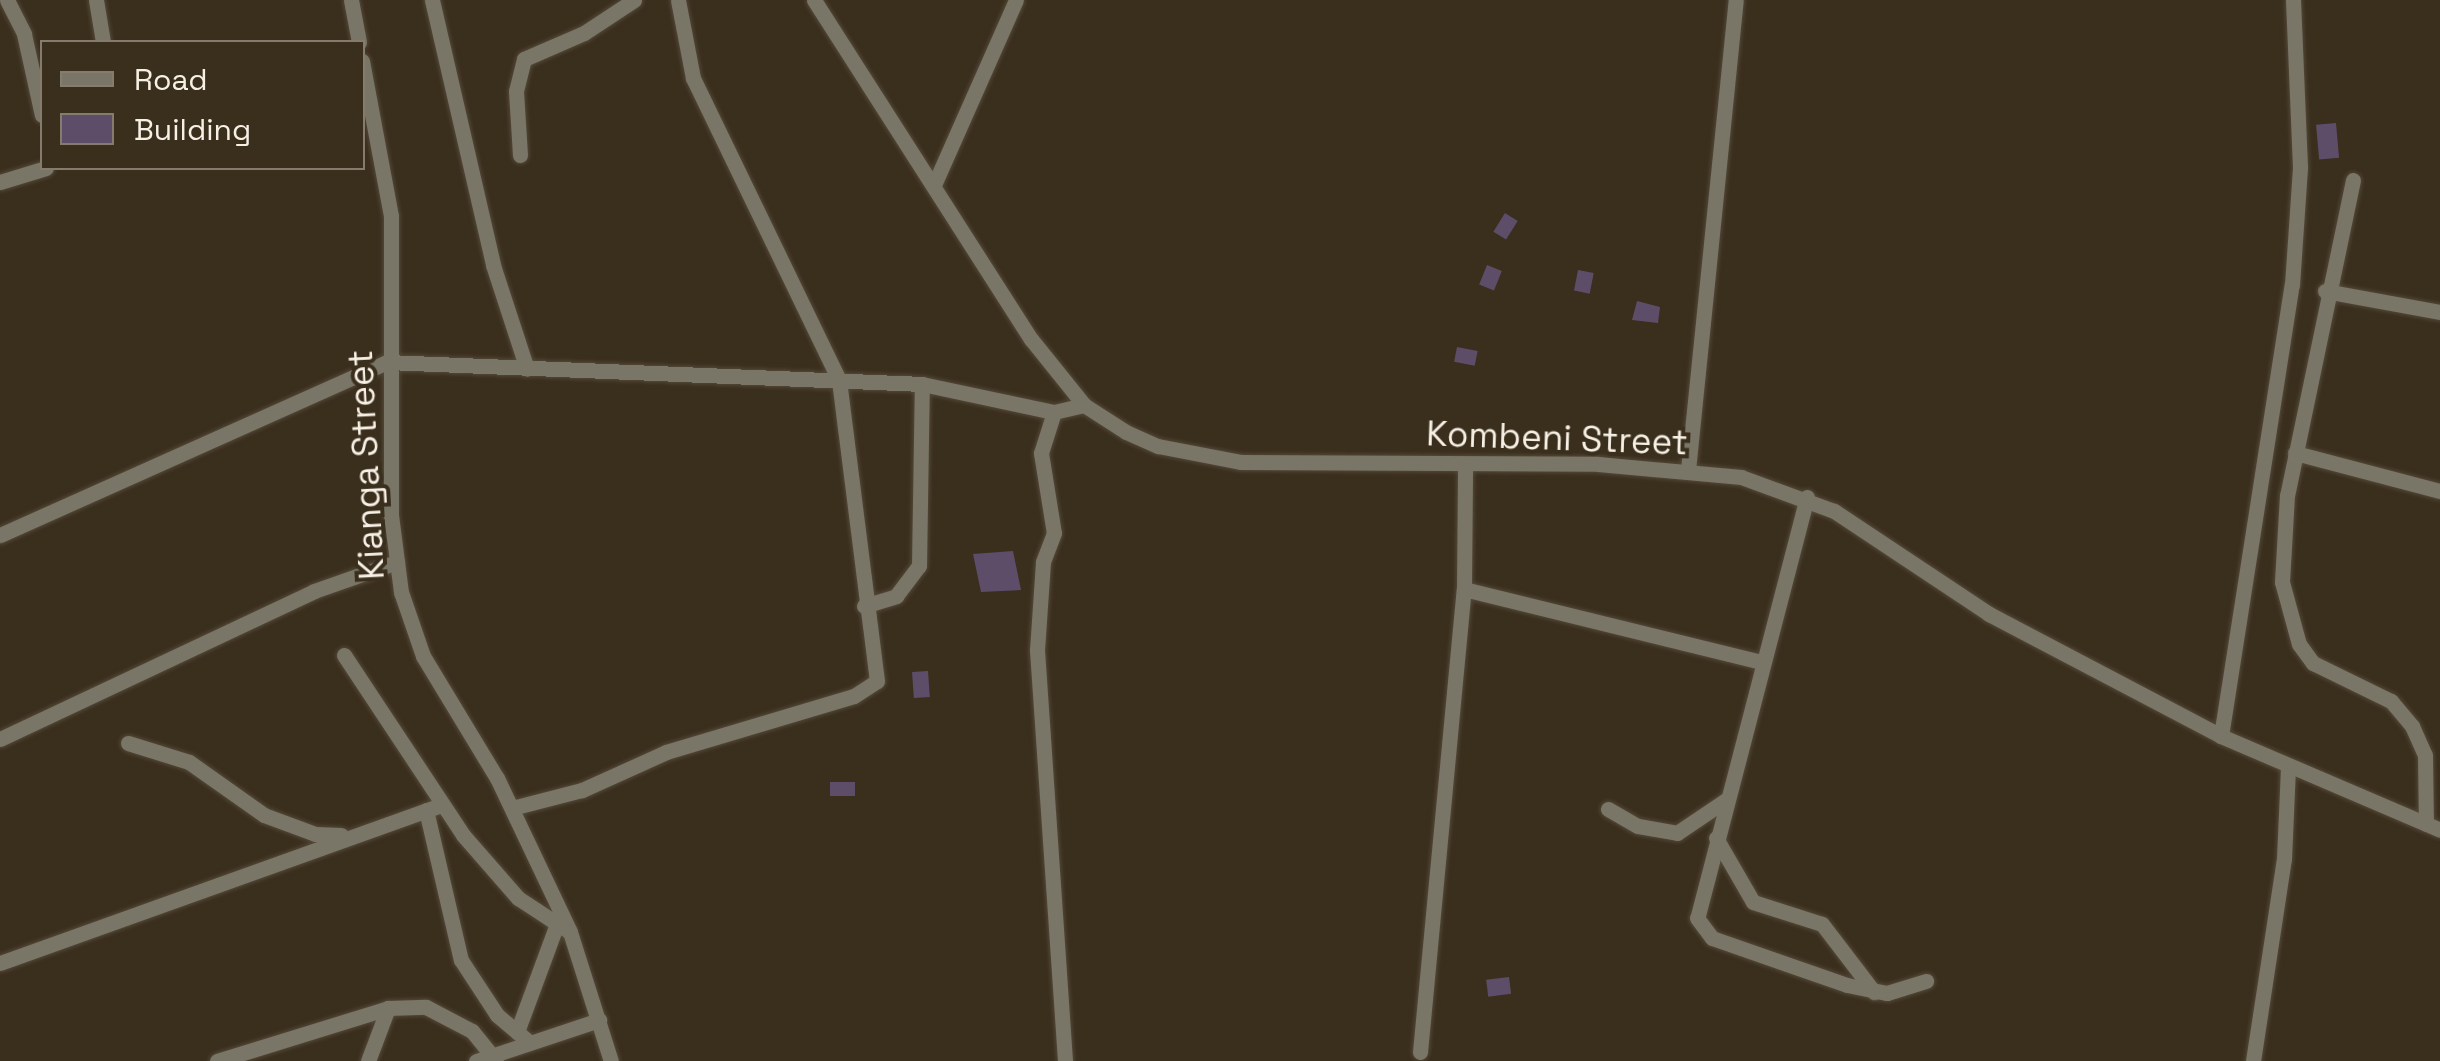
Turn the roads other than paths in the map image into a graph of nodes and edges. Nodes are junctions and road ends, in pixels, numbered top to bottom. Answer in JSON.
{"nodes":[{"id":1,"x":7,"y":0,"type":"edge"},
{"id":2,"x":96,"y":0,"type":"edge"},
{"id":3,"x":350,"y":0,"type":"edge"},
{"id":4,"x":432,"y":0,"type":"edge"},
{"id":5,"x":634,"y":0,"type":"edge"},
{"id":6,"x":678,"y":0,"type":"edge"},
{"id":7,"x":1016,"y":0,"type":"edge"},
{"id":8,"x":1736,"y":0,"type":"edge"},
{"id":9,"x":2293,"y":0,"type":"edge"},
{"id":10,"x":817,"y":2,"type":"edge"},
{"id":11,"x":103,"y":40,"type":"edge"},
{"id":12,"x":359,"y":40,"type":"edge"},
{"id":13,"x":365,"y":78,"type":"edge"},
{"id":14,"x":40,"y":106,"type":"edge"},
{"id":15,"x":520,"y":155,"type":"dead end"},
{"id":16,"x":40,"y":170,"type":"edge"},
{"id":17,"x":2352,"y":180,"type":"dead end"},
{"id":18,"x":0,"y":182,"type":"edge"},
{"id":19,"x":934,"y":185,"type":"junction"},
{"id":20,"x":2324,"y":291,"type":"junction"},
{"id":21,"x":2440,"y":312,"type":"edge"},
{"id":22,"x":387,"y":362,"type":"junction"},
{"id":23,"x":527,"y":368,"type":"junction"},
{"id":24,"x":840,"y":380,"type":"junction"},
{"id":25,"x":922,"y":384,"type":"junction"},
{"id":26,"x":1084,"y":405,"type":"junction"},
{"id":27,"x":1054,"y":412,"type":"junction"},
{"id":28,"x":2296,"y":453,"type":"junction"},
{"id":29,"x":1465,"y":464,"type":"junction"},
{"id":30,"x":1688,"y":470,"type":"junction"},
{"id":31,"x":2440,"y":491,"type":"edge"},
{"id":32,"x":1807,"y":497,"type":"junction"},
{"id":33,"x":0,"y":536,"type":"edge"},
{"id":34,"x":397,"y":562,"type":"junction"},
{"id":35,"x":1464,"y":589,"type":"junction"},
{"id":36,"x":864,"y":606,"type":"junction"},
{"id":37,"x":344,"y":655,"type":"dead end"},
{"id":38,"x":1761,"y":662,"type":"junction"},
{"id":39,"x":2221,"y":736,"type":"junction"},
{"id":40,"x":0,"y":740,"type":"edge"},
{"id":41,"x":128,"y":743,"type":"dead end"},
{"id":42,"x":2288,"y":766,"type":"junction"},
{"id":43,"x":1726,"y":800,"type":"junction"},
{"id":44,"x":434,"y":808,"type":"junction"},
{"id":45,"x":512,"y":808,"type":"junction"},
{"id":46,"x":1608,"y":809,"type":"dead end"},
{"id":47,"x":2433,"y":827,"type":"edge"},
{"id":48,"x":350,"y":835,"type":"junction"},
{"id":49,"x":1716,"y":838,"type":"junction"},
{"id":50,"x":563,"y":928,"type":"junction"},
{"id":51,"x":0,"y":963,"type":"edge"},
{"id":52,"x":1926,"y":980,"type":"dead end"},
{"id":53,"x":1874,"y":992,"type":"junction"},
{"id":54,"x":388,"y":1008,"type":"junction"},
{"id":55,"x":599,"y":1020,"type":"junction"},
{"id":56,"x":523,"y":1037,"type":"junction"},
{"id":57,"x":1420,"y":1052,"type":"dead end"},
{"id":58,"x":494,"y":1058,"type":"edge"},
{"id":59,"x":217,"y":1061,"type":"edge"},
{"id":60,"x":368,"y":1061,"type":"edge"},
{"id":61,"x":476,"y":1061,"type":"edge"},
{"id":62,"x":611,"y":1061,"type":"edge"},
{"id":63,"x":1065,"y":1061,"type":"edge"},
{"id":64,"x":2253,"y":1061,"type":"edge"}],
"edges":[{"from":1,"to":14,"type":"street"},
{"from":2,"to":11,"type":"street"},
{"from":3,"to":12,"type":"street"},
{"from":4,"to":23,"type":"street"},
{"from":5,"to":15,"type":"street"},
{"from":6,"to":24,"type":"street"},
{"from":7,"to":19,"type":"street"},
{"from":8,"to":30,"type":"street"},
{"from":9,"to":39,"type":"street"},
{"from":10,"to":19,"type":"street","name":"Kombeni Street"},
{"from":13,"to":22,"type":"street","name":"Kianga Street"},
{"from":16,"to":18,"type":"street"},
{"from":17,"to":20,"type":"street"},
{"from":19,"to":26,"type":"street","name":"Kombeni Street"},
{"from":20,"to":21,"type":"street"},
{"from":20,"to":28,"type":"street"},
{"from":22,"to":23,"type":"street"},
{"from":22,"to":33,"type":"street"},
{"from":22,"to":34,"type":"street","name":"Kianga Street"},
{"from":23,"to":24,"type":"street"},
{"from":24,"to":25,"type":"street"},
{"from":24,"to":36,"type":"street"},
{"from":25,"to":27,"type":"street"},
{"from":25,"to":36,"type":"street"},
{"from":26,"to":27,"type":"street"},
{"from":26,"to":29,"type":"street","name":"Kombeni Street"},
{"from":27,"to":63,"type":"street"},
{"from":28,"to":31,"type":"street"},
{"from":28,"to":47,"type":"street"},
{"from":29,"to":30,"type":"street","name":"Kombeni Street"},
{"from":29,"to":35,"type":"street"},
{"from":30,"to":32,"type":"street","name":"Kombeni Street"},
{"from":32,"to":38,"type":"street"},
{"from":32,"to":39,"type":"street","name":"Kombeni Street"},
{"from":34,"to":40,"type":"street"},
{"from":34,"to":45,"type":"street","name":"Kianga Street"},
{"from":35,"to":38,"type":"street"},
{"from":35,"to":57,"type":"street"},
{"from":36,"to":45,"type":"street"},
{"from":37,"to":44,"type":"street"},
{"from":38,"to":43,"type":"street"},
{"from":39,"to":42,"type":"street","name":"Kombeni Street"},
{"from":41,"to":48,"type":"street"},
{"from":42,"to":47,"type":"street","name":"Kombeni Street"},
{"from":42,"to":64,"type":"street"},
{"from":43,"to":46,"type":"street"},
{"from":43,"to":49,"type":"street"},
{"from":44,"to":48,"type":"street"},
{"from":44,"to":50,"type":"street"},
{"from":44,"to":56,"type":"street"},
{"from":45,"to":50,"type":"street","name":"Kianga Street"},
{"from":48,"to":51,"type":"street"},
{"from":49,"to":53,"type":"street"},
{"from":49,"to":53,"type":"street"},
{"from":50,"to":55,"type":"street","name":"Kianga Street"},
{"from":50,"to":56,"type":"street"},
{"from":52,"to":53,"type":"street"},
{"from":54,"to":58,"type":"street"},
{"from":54,"to":59,"type":"street"},
{"from":54,"to":60,"type":"street"},
{"from":55,"to":56,"type":"street"},
{"from":55,"to":62,"type":"street","name":"Kianga Street"},
{"from":56,"to":58,"type":"street"},
{"from":58,"to":61,"type":"street"}]}
